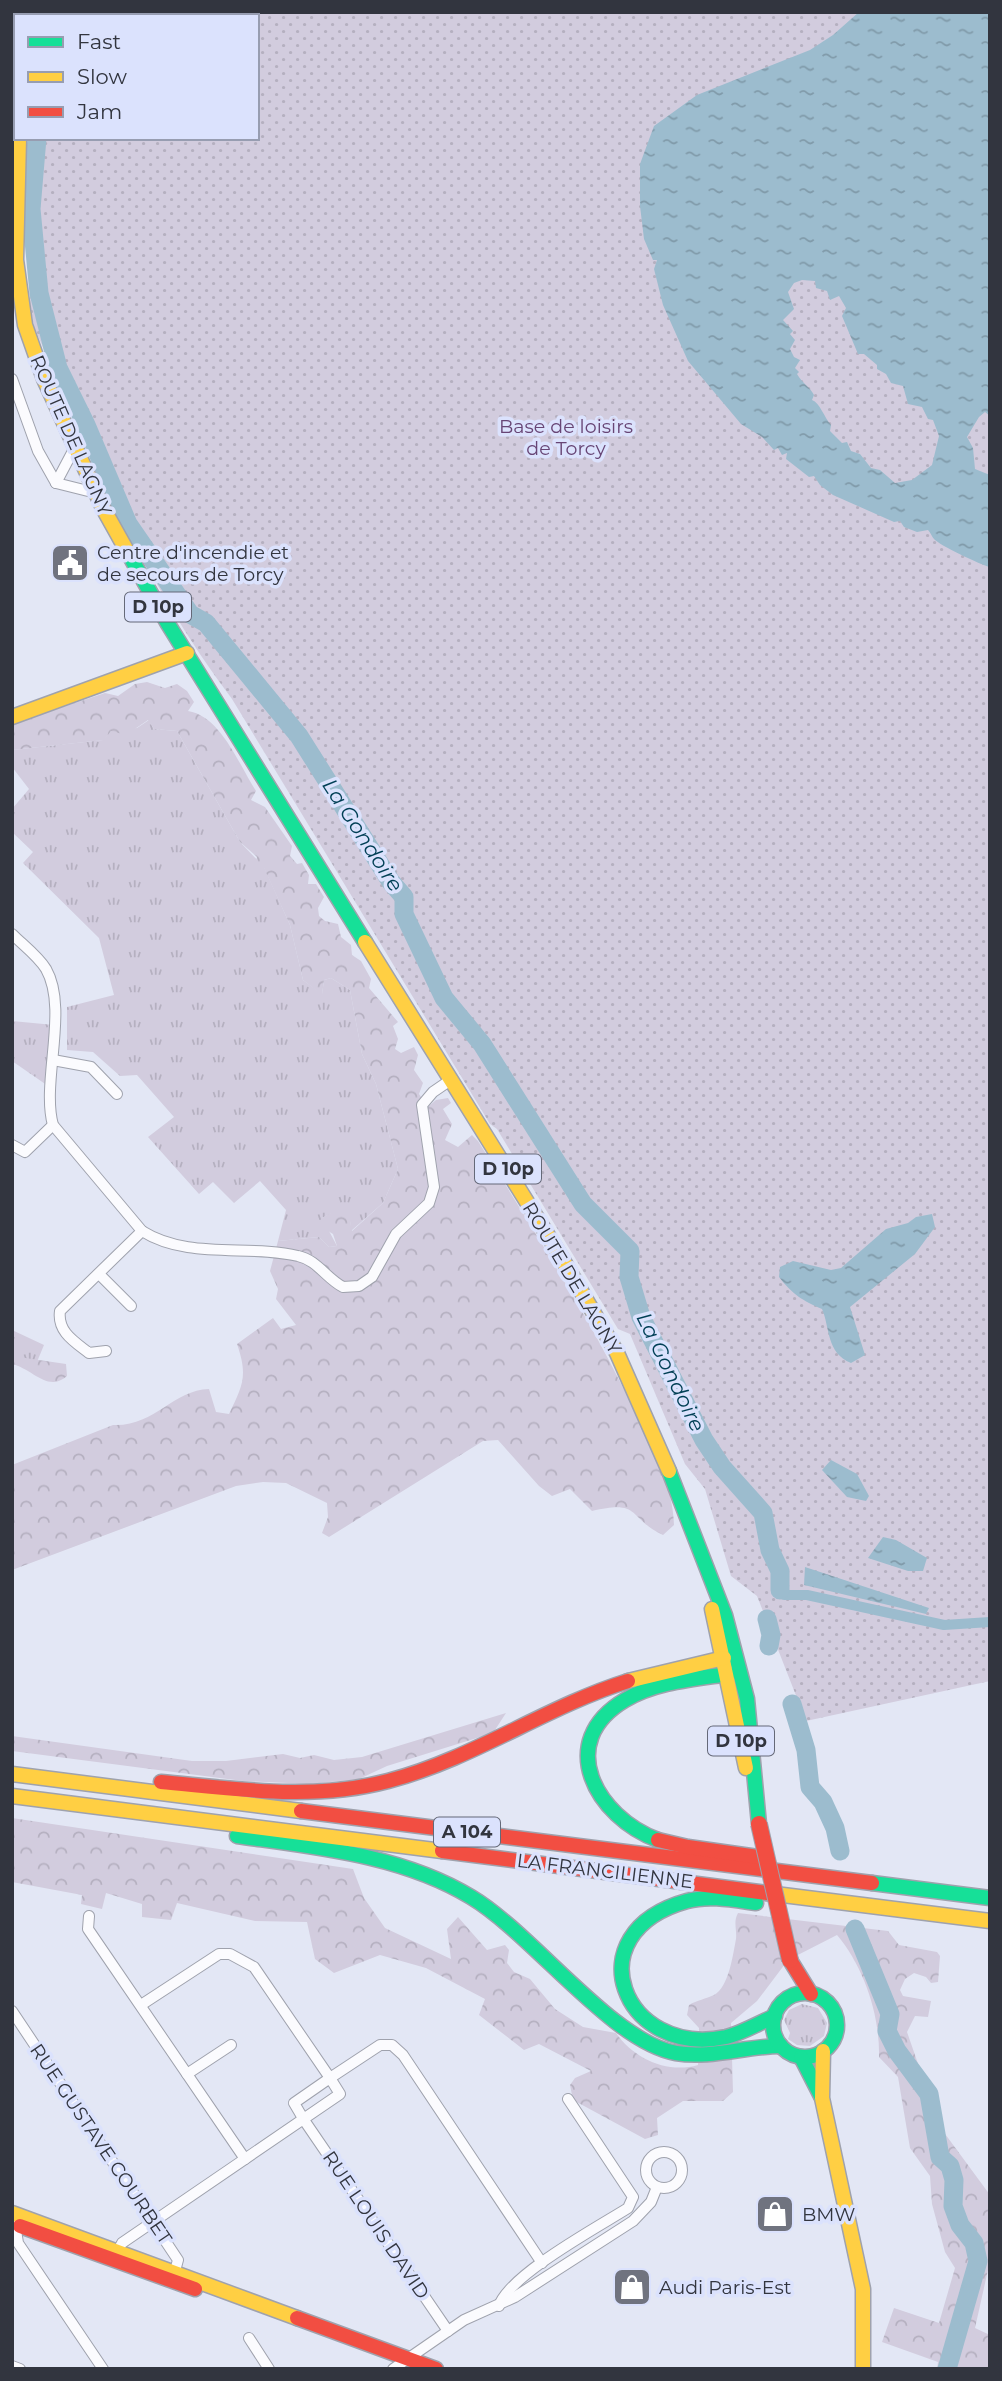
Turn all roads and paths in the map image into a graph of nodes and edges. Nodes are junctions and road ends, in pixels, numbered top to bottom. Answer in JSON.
{"nodes":[{"id":1,"x":19,"y":140,"type":"edge"},
{"id":2,"x":12,"y":379,"type":"edge"},
{"id":3,"x":75,"y":447,"type":"junction"},
{"id":4,"x":56,"y":483,"type":"junction"},
{"id":5,"x":96,"y":493,"type":"junction"},
{"id":6,"x":187,"y":653,"type":"junction"},
{"id":7,"x":12,"y":717,"type":"edge"},
{"id":8,"x":12,"y":934,"type":"edge"},
{"id":9,"x":53,"y":1060,"type":"junction"},
{"id":10,"x":452,"y":1079,"type":"junction"},
{"id":11,"x":117,"y":1094,"type":"dead end"},
{"id":12,"x":54,"y":1125,"type":"junction"},
{"id":13,"x":12,"y":1145,"type":"edge"},
{"id":14,"x":142,"y":1231,"type":"junction"},
{"id":15,"x":99,"y":1274,"type":"junction"},
{"id":16,"x":131,"y":1306,"type":"dead end"},
{"id":17,"x":106,"y":1351,"type":"dead end"},
{"id":18,"x":734,"y":1669,"type":"junction"},
{"id":19,"x":12,"y":1774,"type":"edge"},
{"id":20,"x":110,"y":1787,"type":"junction"},
{"id":21,"x":12,"y":1796,"type":"edge"},
{"id":22,"x":204,"y":1820,"type":"junction"},
{"id":23,"x":823,"y":1878,"type":"junction"},
{"id":24,"x":793,"y":1895,"type":"junction"},
{"id":25,"x":990,"y":1898,"type":"edge"},
{"id":26,"x":89,"y":1916,"type":"dead end"},
{"id":27,"x":990,"y":1921,"type":"edge"},
{"id":28,"x":790,"y":1960,"type":"junction"},
{"id":29,"x":811,"y":1994,"type":"junction"},
{"id":30,"x":787,"y":1999,"type":"junction"},
{"id":31,"x":141,"y":2005,"type":"junction"},
{"id":32,"x":12,"y":2011,"type":"edge"},
{"id":33,"x":775,"y":2016,"type":"junction"},
{"id":34,"x":231,"y":2045,"type":"dead end"},
{"id":35,"x":781,"y":2046,"type":"junction"},
{"id":36,"x":823,"y":2051,"type":"junction"},
{"id":37,"x":801,"y":2057,"type":"junction"},
{"id":38,"x":187,"y":2074,"type":"junction"},
{"id":39,"x":330,"y":2078,"type":"junction"},
{"id":40,"x":822,"y":2098,"type":"junction"},
{"id":41,"x":568,"y":2099,"type":"dead end"},
{"id":42,"x":304,"y":2120,"type":"junction"},
{"id":43,"x":245,"y":2160,"type":"junction"},
{"id":44,"x":657,"y":2187,"type":"dead end"},
{"id":45,"x":13,"y":2220,"type":"edge"},
{"id":46,"x":154,"y":2221,"type":"junction"},
{"id":47,"x":115,"y":2255,"type":"junction"},
{"id":48,"x":542,"y":2263,"type":"junction"},
{"id":49,"x":174,"y":2276,"type":"junction"},
{"id":50,"x":499,"y":2306,"type":"junction"},
{"id":51,"x":448,"y":2330,"type":"junction"},
{"id":52,"x":249,"y":2339,"type":"dead end"},
{"id":53,"x":399,"y":2364,"type":"edge"},
{"id":54,"x":12,"y":2366,"type":"edge"},
{"id":55,"x":20,"y":2369,"type":"edge"},
{"id":56,"x":103,"y":2369,"type":"edge"},
{"id":57,"x":269,"y":2369,"type":"edge"},
{"id":58,"x":436,"y":2369,"type":"edge"},
{"id":59,"x":863,"y":2369,"type":"edge"}],
"edges":[{"from":1,"to":3,"type":"main road","name":"ROUTE DE LAGNY","number":"D 10p"},
{"from":2,"to":4,"type":"street"},
{"from":3,"to":4,"type":"street"},
{"from":3,"to":5,"type":"main road","name":"ROUTE DE LAGNY","number":"D 10p"},
{"from":4,"to":5,"type":"street"},
{"from":5,"to":6,"type":"main road","name":"ROUTE DE LAGNY","number":"D 10p"},
{"from":6,"to":7,"type":"main road"},
{"from":6,"to":10,"type":"main road","name":"ROUTE DE LAGNY","number":"D 10p"},
{"from":8,"to":9,"type":"street"},
{"from":9,"to":11,"type":"street"},
{"from":9,"to":12,"type":"street"},
{"from":10,"to":14,"type":"street"},
{"from":10,"to":18,"type":"main road","name":"ROUTE DE LAGNY","number":"D 10p"},
{"from":12,"to":13,"type":"street"},
{"from":12,"to":14,"type":"street"},
{"from":14,"to":15,"type":"street"},
{"from":15,"to":16,"type":"street"},
{"from":15,"to":17,"type":"street"},
{"from":18,"to":20,"type":"main road"},
{"from":18,"to":23,"type":"main road"},
{"from":18,"to":28,"type":"main road","number":"D 10p","bridge":true},
{"from":19,"to":20,"type":"main road","name":"LA FRANCILIENNE","number":"A 104"},
{"from":20,"to":23,"type":"main road","name":"LA FRANCILIENNE","number":"A 104"},
{"from":21,"to":22,"type":"main road","name":"LA FRANCILIENNE","number":"A 104"},
{"from":22,"to":24,"type":"main road","name":"LA FRANCILIENNE","number":"A 104"},
{"from":22,"to":35,"type":"main road"},
{"from":23,"to":25,"type":"main road","name":"LA FRANCILIENNE","number":"A 104"},
{"from":24,"to":27,"type":"main road","name":"LA FRANCILIENNE","number":"A 104"},
{"from":24,"to":33,"type":"main road"},
{"from":26,"to":31,"type":"street"},
{"from":28,"to":29,"type":"main road","number":"D 10p"},
{"from":28,"to":30,"type":"main road","number":"D 10p"},
{"from":29,"to":30,"type":"main road"},
{"from":29,"to":36,"type":"main road"},
{"from":30,"to":33,"type":"main road"},
{"from":31,"to":38,"type":"street"},
{"from":31,"to":39,"type":"street"},
{"from":32,"to":46,"type":"street","name":"RUE GUSTAVE COURBET"},
{"from":33,"to":35,"type":"main road"},
{"from":34,"to":38,"type":"street"},
{"from":35,"to":37,"type":"main road"},
{"from":36,"to":37,"type":"main road"},
{"from":36,"to":40,"type":"main road"},
{"from":37,"to":40,"type":"main road"},
{"from":38,"to":43,"type":"street"},
{"from":39,"to":42,"type":"street"},
{"from":39,"to":42,"type":"street"},
{"from":39,"to":48,"type":"street"},
{"from":40,"to":59,"type":"main road"},
{"from":41,"to":48,"type":"street"},
{"from":42,"to":43,"type":"street"},
{"from":42,"to":51,"type":"street","name":"RUE LOUIS DAVID"},
{"from":43,"to":46,"type":"street"},
{"from":44,"to":50,"type":"street"},
{"from":45,"to":47,"type":"main road"},
{"from":45,"to":56,"type":"street"},
{"from":46,"to":47,"type":"street"},
{"from":46,"to":49,"type":"street","name":"RUE GUSTAVE COURBET"},
{"from":47,"to":49,"type":"main road"},
{"from":48,"to":50,"type":"street"},
{"from":49,"to":53,"type":"main road"},
{"from":50,"to":51,"type":"street"},
{"from":51,"to":53,"type":"street"},
{"from":52,"to":57,"type":"street"},
{"from":53,"to":58,"type":"main road"},
{"from":54,"to":55,"type":"street"}]}
